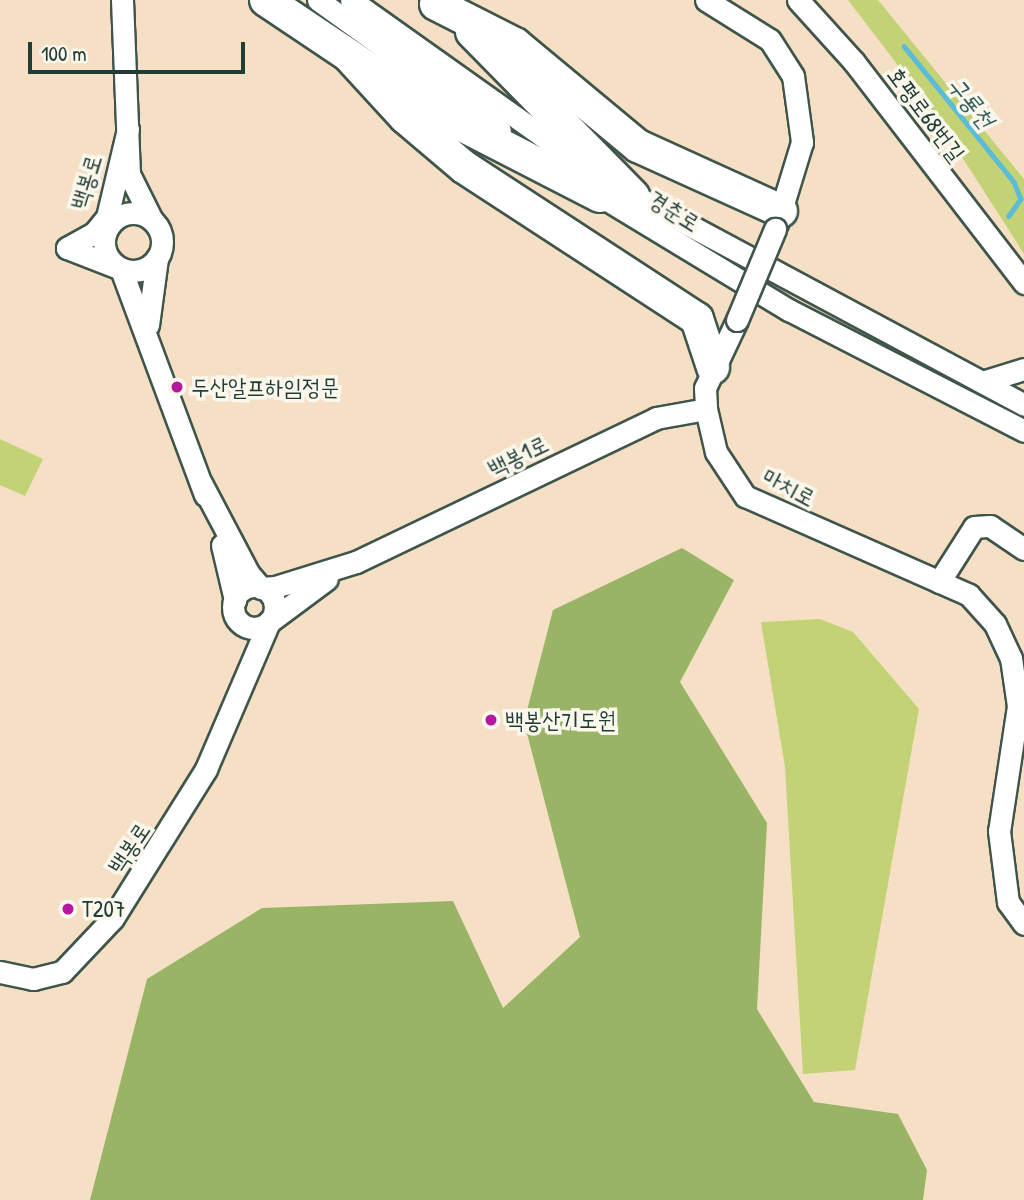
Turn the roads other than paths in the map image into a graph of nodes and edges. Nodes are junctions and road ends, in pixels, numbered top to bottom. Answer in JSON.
{"nodes":[{"id":1,"x":122,"y":0,"type":"edge"},
{"id":2,"x":266,"y":0,"type":"edge"},
{"id":3,"x":318,"y":0,"type":"edge"},
{"id":4,"x":351,"y":0,"type":"edge"},
{"id":5,"x":706,"y":0,"type":"edge"},
{"id":6,"x":798,"y":0,"type":"edge"},
{"id":7,"x":432,"y":2,"type":"edge"},
{"id":8,"x":349,"y":56,"type":"junction"},
{"id":9,"x":128,"y":129,"type":"junction"},
{"id":10,"x":633,"y":195,"type":"junction"},
{"id":11,"x":600,"y":196,"type":"junction"},
{"id":12,"x":114,"y":220,"type":"junction"},
{"id":13,"x":152,"y":220,"type":"junction"},
{"id":14,"x":778,"y":220,"type":"junction"},
{"id":15,"x":157,"y":258,"type":"junction"},
{"id":16,"x":1008,"y":263,"type":"junction"},
{"id":17,"x":121,"y":269,"type":"junction"},
{"id":18,"x":1024,"y":284,"type":"edge"},
{"id":19,"x":1024,"y":294,"type":"edge"},
{"id":20,"x":150,"y":359,"type":"junction"},
{"id":21,"x":713,"y":367,"type":"junction"},
{"id":22,"x":1024,"y":369,"type":"edge"},
{"id":23,"x":982,"y":382,"type":"junction"},
{"id":24,"x":1024,"y":405,"type":"edge"},
{"id":25,"x":706,"y":409,"type":"junction"},
{"id":26,"x":1024,"y":431,"type":"edge"},
{"id":27,"x":201,"y":484,"type":"junction"},
{"id":28,"x":1024,"y":549,"type":"edge"},
{"id":29,"x":356,"y":562,"type":"junction"},
{"id":30,"x":939,"y":582,"type":"junction"},
{"id":31,"x":261,"y":588,"type":"junction"},
{"id":32,"x":236,"y":610,"type":"junction"},
{"id":33,"x":269,"y":622,"type":"junction"},
{"id":34,"x":243,"y":680,"type":"junction"},
{"id":35,"x":1024,"y":925,"type":"edge"},
{"id":36,"x":0,"y":972,"type":"edge"}],
"edges":[{"from":1,"to":9,"type":"street","name":"백봉로"},
{"from":2,"to":8,"type":"highway"},
{"from":3,"to":11,"type":"street","name":"경춘로"},
{"from":4,"to":10,"type":"street","name":"경춘로"},
{"from":5,"to":14,"type":"street","name":"마치로"},
{"from":6,"to":16,"type":"street","name":"호평로68번길"},
{"from":7,"to":10,"type":"highway"},
{"from":7,"to":14,"type":"highway"},
{"from":8,"to":11,"type":"highway"},
{"from":8,"to":21,"type":"highway"},
{"from":9,"to":12,"type":"street","name":"백봉로"},
{"from":9,"to":13,"type":"street","name":"백봉로"},
{"from":9,"to":17,"type":"street","name":"백봉로"},
{"from":10,"to":23,"type":"street","name":"경춘로"},
{"from":11,"to":26,"type":"street","name":"경춘로"},
{"from":12,"to":13,"type":"street"},
{"from":12,"to":17,"type":"street"},
{"from":13,"to":15,"type":"street"},
{"from":14,"to":21,"type":"street","name":"마치로","bridge":true},
{"from":15,"to":17,"type":"street"},
{"from":15,"to":20,"type":"street","name":"백봉로"},
{"from":16,"to":18,"type":"street"},
{"from":16,"to":19,"type":"street"},
{"from":17,"to":20,"type":"street","name":"백봉로"},
{"from":20,"to":27,"type":"street","name":"백봉로"},
{"from":21,"to":25,"type":"street","name":"마치로"},
{"from":22,"to":23,"type":"street"},
{"from":23,"to":24,"type":"street","name":"경춘로"},
{"from":25,"to":29,"type":"street","name":"백봉1로"},
{"from":25,"to":30,"type":"street","name":"마치로"},
{"from":27,"to":31,"type":"street","name":"백봉로"},
{"from":27,"to":32,"type":"street","name":"백봉로"},
{"from":28,"to":30,"type":"street"},
{"from":29,"to":31,"type":"street","name":"백봉1로"},
{"from":29,"to":33,"type":"street","name":"백봉1로"},
{"from":30,"to":35,"type":"street","name":"마치로"},
{"from":31,"to":32,"type":"street"},
{"from":31,"to":33,"type":"street"},
{"from":32,"to":33,"type":"street"},
{"from":32,"to":34,"type":"street","name":"백봉로"},
{"from":33,"to":34,"type":"street","name":"백봉로"},
{"from":34,"to":36,"type":"street","name":"백봉로"}]}
